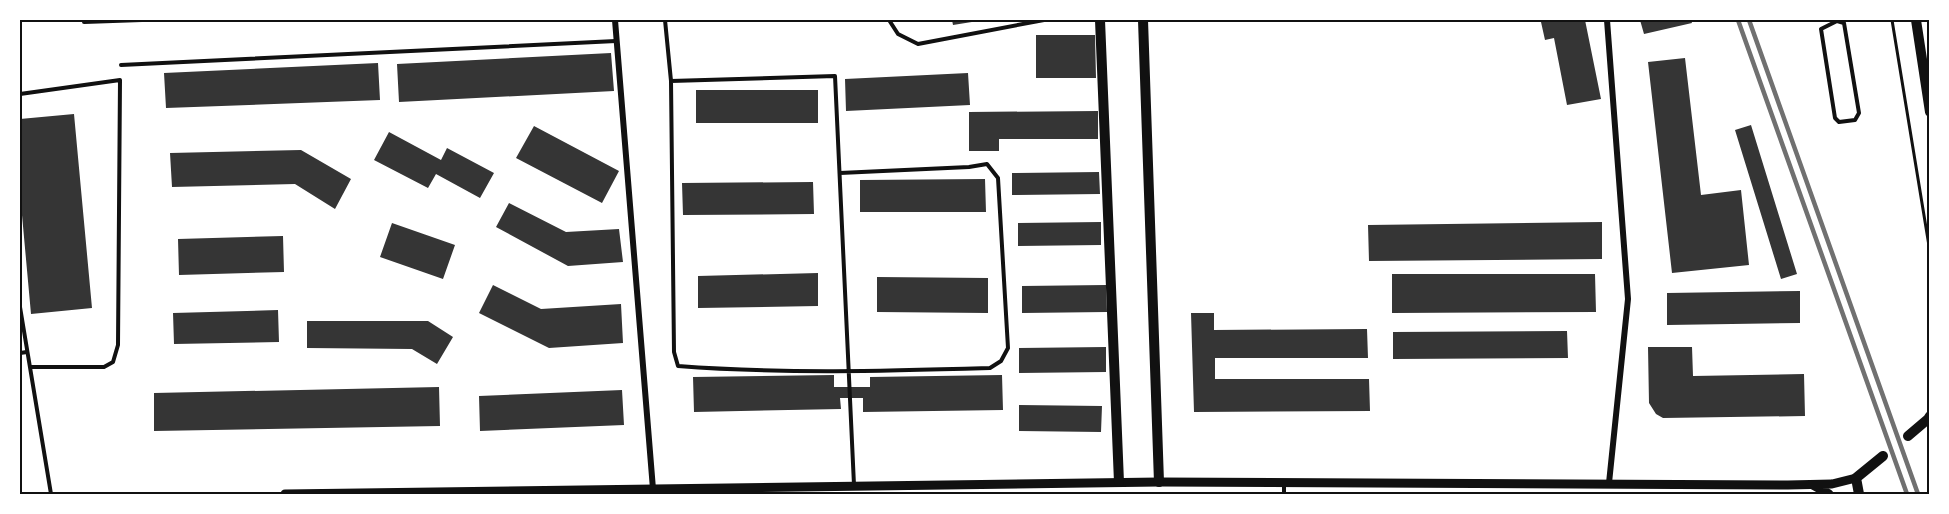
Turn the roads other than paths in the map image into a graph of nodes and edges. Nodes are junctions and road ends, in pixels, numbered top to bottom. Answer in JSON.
{"nodes":[{"id":1,"x":84,"y":20,"type":"edge"},
{"id":2,"x":142,"y":20,"type":"edge"},
{"id":3,"x":615,"y":20,"type":"edge"},
{"id":4,"x":665,"y":20,"type":"edge"},
{"id":5,"x":889,"y":20,"type":"edge"},
{"id":6,"x":1044,"y":20,"type":"edge"},
{"id":7,"x":1100,"y":20,"type":"edge"},
{"id":8,"x":1143,"y":20,"type":"edge"},
{"id":9,"x":1607,"y":20,"type":"edge"},
{"id":10,"x":1837,"y":20,"type":"edge"},
{"id":11,"x":1916,"y":20,"type":"edge"},
{"id":12,"x":617,"y":41,"type":"junction"},
{"id":13,"x":121,"y":65,"type":"dead end"},
{"id":14,"x":671,"y":81,"type":"junction"},
{"id":15,"x":20,"y":94,"type":"edge"},
{"id":16,"x":1929,"y":112,"type":"edge"},
{"id":17,"x":840,"y":173,"type":"junction"},
{"id":18,"x":20,"y":307,"type":"edge"},
{"id":19,"x":27,"y":352,"type":"junction"},
{"id":20,"x":20,"y":353,"type":"edge"},
{"id":21,"x":30,"y":367,"type":"junction"},
{"id":22,"x":849,"y":371,"type":"junction"},
{"id":23,"x":1929,"y":416,"type":"edge"},
{"id":24,"x":1908,"y":436,"type":"dead end"},
{"id":25,"x":1883,"y":456,"type":"dead end"},
{"id":26,"x":1856,"y":478,"type":"junction"},
{"id":27,"x":1119,"y":482,"type":"junction"},
{"id":28,"x":1160,"y":482,"type":"junction"},
{"id":29,"x":1284,"y":482,"type":"junction"},
{"id":30,"x":1609,"y":483,"type":"junction"},
{"id":31,"x":1810,"y":483,"type":"junction"},
{"id":32,"x":854,"y":486,"type":"junction"},
{"id":33,"x":653,"y":489,"type":"junction"},
{"id":34,"x":1789,"y":490,"type":"edge"},
{"id":35,"x":51,"y":495,"type":"edge"},
{"id":36,"x":285,"y":495,"type":"edge"},
{"id":37,"x":1284,"y":495,"type":"edge"},
{"id":38,"x":1607,"y":495,"type":"edge"},
{"id":39,"x":1829,"y":495,"type":"edge"},
{"id":40,"x":1859,"y":495,"type":"edge"}],
"edges":[{"from":1,"to":2,"type":"lane"},
{"from":3,"to":12,"type":"street"},
{"from":4,"to":14,"type":"lane"},
{"from":5,"to":6,"type":"lane"},
{"from":7,"to":27,"type":"main road"},
{"from":8,"to":28,"type":"main road"},
{"from":9,"to":30,"type":"street"},
{"from":10,"to":10,"type":"lane"},
{"from":11,"to":16,"type":"main road"},
{"from":12,"to":13,"type":"lane"},
{"from":12,"to":33,"type":"street"},
{"from":14,"to":17,"type":"lane"},
{"from":14,"to":22,"type":"lane"},
{"from":15,"to":21,"type":"lane"},
{"from":17,"to":22,"type":"lane"},
{"from":17,"to":22,"type":"lane"},
{"from":18,"to":19,"type":"lane"},
{"from":19,"to":20,"type":"lane"},
{"from":19,"to":21,"type":"lane"},
{"from":21,"to":35,"type":"lane"},
{"from":22,"to":32,"type":"lane"},
{"from":23,"to":24,"type":"main road"},
{"from":25,"to":26,"type":"main road"},
{"from":26,"to":31,"type":"street"},
{"from":26,"to":40,"type":"main road"},
{"from":27,"to":28,"type":"street"},
{"from":27,"to":32,"type":"street"},
{"from":28,"to":29,"type":"street"},
{"from":29,"to":30,"type":"street"},
{"from":29,"to":37,"type":"lane"},
{"from":30,"to":34,"type":"street"},
{"from":30,"to":38,"type":"street"},
{"from":31,"to":34,"type":"street"},
{"from":31,"to":39,"type":"street"},
{"from":32,"to":33,"type":"street"},
{"from":33,"to":36,"type":"street"}]}
